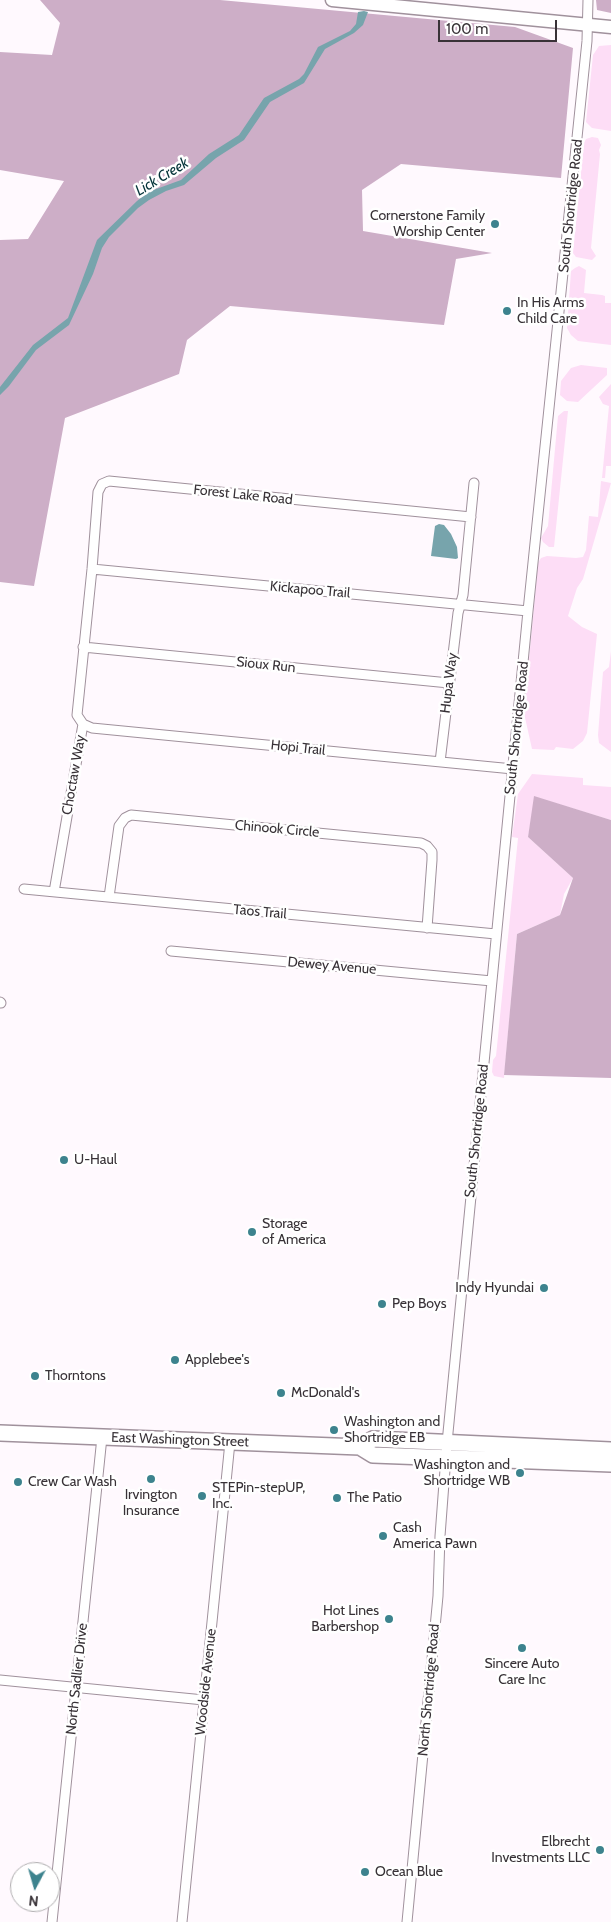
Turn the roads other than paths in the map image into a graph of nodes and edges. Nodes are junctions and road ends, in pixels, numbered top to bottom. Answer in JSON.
{"nodes":[{"id":1,"x":332,"y":0,"type":"edge"},
{"id":2,"x":588,"y":0,"type":"edge"},
{"id":3,"x":587,"y":24,"type":"junction"},
{"id":4,"x":611,"y":27,"type":"edge"},
{"id":5,"x":474,"y":483,"type":"dead end"},
{"id":6,"x":471,"y":517,"type":"junction"},
{"id":7,"x":92,"y":569,"type":"junction"},
{"id":8,"x":460,"y":605,"type":"junction"},
{"id":9,"x":528,"y":611,"type":"junction"},
{"id":10,"x":83,"y":647,"type":"junction"},
{"id":11,"x":449,"y":683,"type":"junction"},
{"id":12,"x":83,"y":724,"type":"junction"},
{"id":13,"x":440,"y":762,"type":"junction"},
{"id":14,"x":513,"y":769,"type":"junction"},
{"id":15,"x":24,"y":889,"type":"dead end"},
{"id":16,"x":54,"y":892,"type":"junction"},
{"id":17,"x":110,"y":897,"type":"junction"},
{"id":18,"x":427,"y":928,"type":"junction"},
{"id":19,"x":496,"y":934,"type":"junction"},
{"id":20,"x":171,"y":951,"type":"dead end"},
{"id":21,"x":492,"y":981,"type":"junction"},
{"id":22,"x":0,"y":1433,"type":"edge"},
{"id":23,"x":102,"y":1437,"type":"junction"},
{"id":24,"x":230,"y":1442,"type":"junction"},
{"id":25,"x":447,"y":1450,"type":"junction"},
{"id":26,"x":611,"y":1450,"type":"edge"},
{"id":27,"x":611,"y":1464,"type":"edge"},
{"id":28,"x":0,"y":1680,"type":"edge"},
{"id":29,"x":76,"y":1687,"type":"junction"},
{"id":30,"x":204,"y":1700,"type":"junction"},
{"id":31,"x":52,"y":1922,"type":"edge"},
{"id":32,"x":182,"y":1922,"type":"edge"},
{"id":33,"x":407,"y":1922,"type":"edge"}],
"edges":[{"from":1,"to":3,"type":"street"},
{"from":2,"to":3,"type":"street","name":"South Shortridge Road"},
{"from":3,"to":4,"type":"street"},
{"from":3,"to":9,"type":"street","name":"South Shortridge Road"},
{"from":5,"to":6,"type":"street"},
{"from":6,"to":7,"type":"street","name":"Forest Lake Road"},
{"from":6,"to":8,"type":"street"},
{"from":7,"to":8,"type":"street","name":"Kickapoo Trail"},
{"from":7,"to":10,"type":"street","name":"Choctaw Way"},
{"from":8,"to":9,"type":"street","name":"Kickapoo Trail"},
{"from":8,"to":11,"type":"street","name":"Hupa Way"},
{"from":9,"to":14,"type":"street","name":"South Shortridge Road"},
{"from":10,"to":11,"type":"street","name":"Sioux Run"},
{"from":10,"to":12,"type":"street","name":"Choctaw Way"},
{"from":11,"to":13,"type":"street","name":"Hupa Way"},
{"from":12,"to":13,"type":"street","name":"Hopi Trail"},
{"from":12,"to":16,"type":"street","name":"Choctaw Way"},
{"from":13,"to":14,"type":"street","name":"Hopi Trail"},
{"from":14,"to":19,"type":"street","name":"South Shortridge Road"},
{"from":15,"to":16,"type":"street","name":"Taos Trail"},
{"from":16,"to":17,"type":"street","name":"Taos Trail"},
{"from":17,"to":18,"type":"street","name":"Taos Trail"},
{"from":17,"to":18,"type":"street","name":"Chinook Circle"},
{"from":18,"to":19,"type":"street","name":"Taos Trail"},
{"from":19,"to":21,"type":"street","name":"South Shortridge Road"},
{"from":20,"to":21,"type":"street","name":"Dewey Avenue"},
{"from":21,"to":25,"type":"street","name":"South Shortridge Road"},
{"from":22,"to":23,"type":"main road","name":"East Washington Street"},
{"from":23,"to":24,"type":"main road","name":"East Washington Street"},
{"from":23,"to":29,"type":"street","name":"North Sadlier Drive"},
{"from":24,"to":25,"type":"main road","name":"East Washington Street"},
{"from":24,"to":30,"type":"street","name":"Woodside Avenue"},
{"from":25,"to":26,"type":"main road","name":"East Washington Street"},
{"from":25,"to":27,"type":"main road","name":"East Washington Street"},
{"from":25,"to":33,"type":"street","name":"North Shortridge Road"},
{"from":28,"to":29,"type":"street"},
{"from":29,"to":30,"type":"street"},
{"from":29,"to":31,"type":"street","name":"North Sadlier Drive"},
{"from":30,"to":32,"type":"street","name":"Woodside Avenue"}]}
